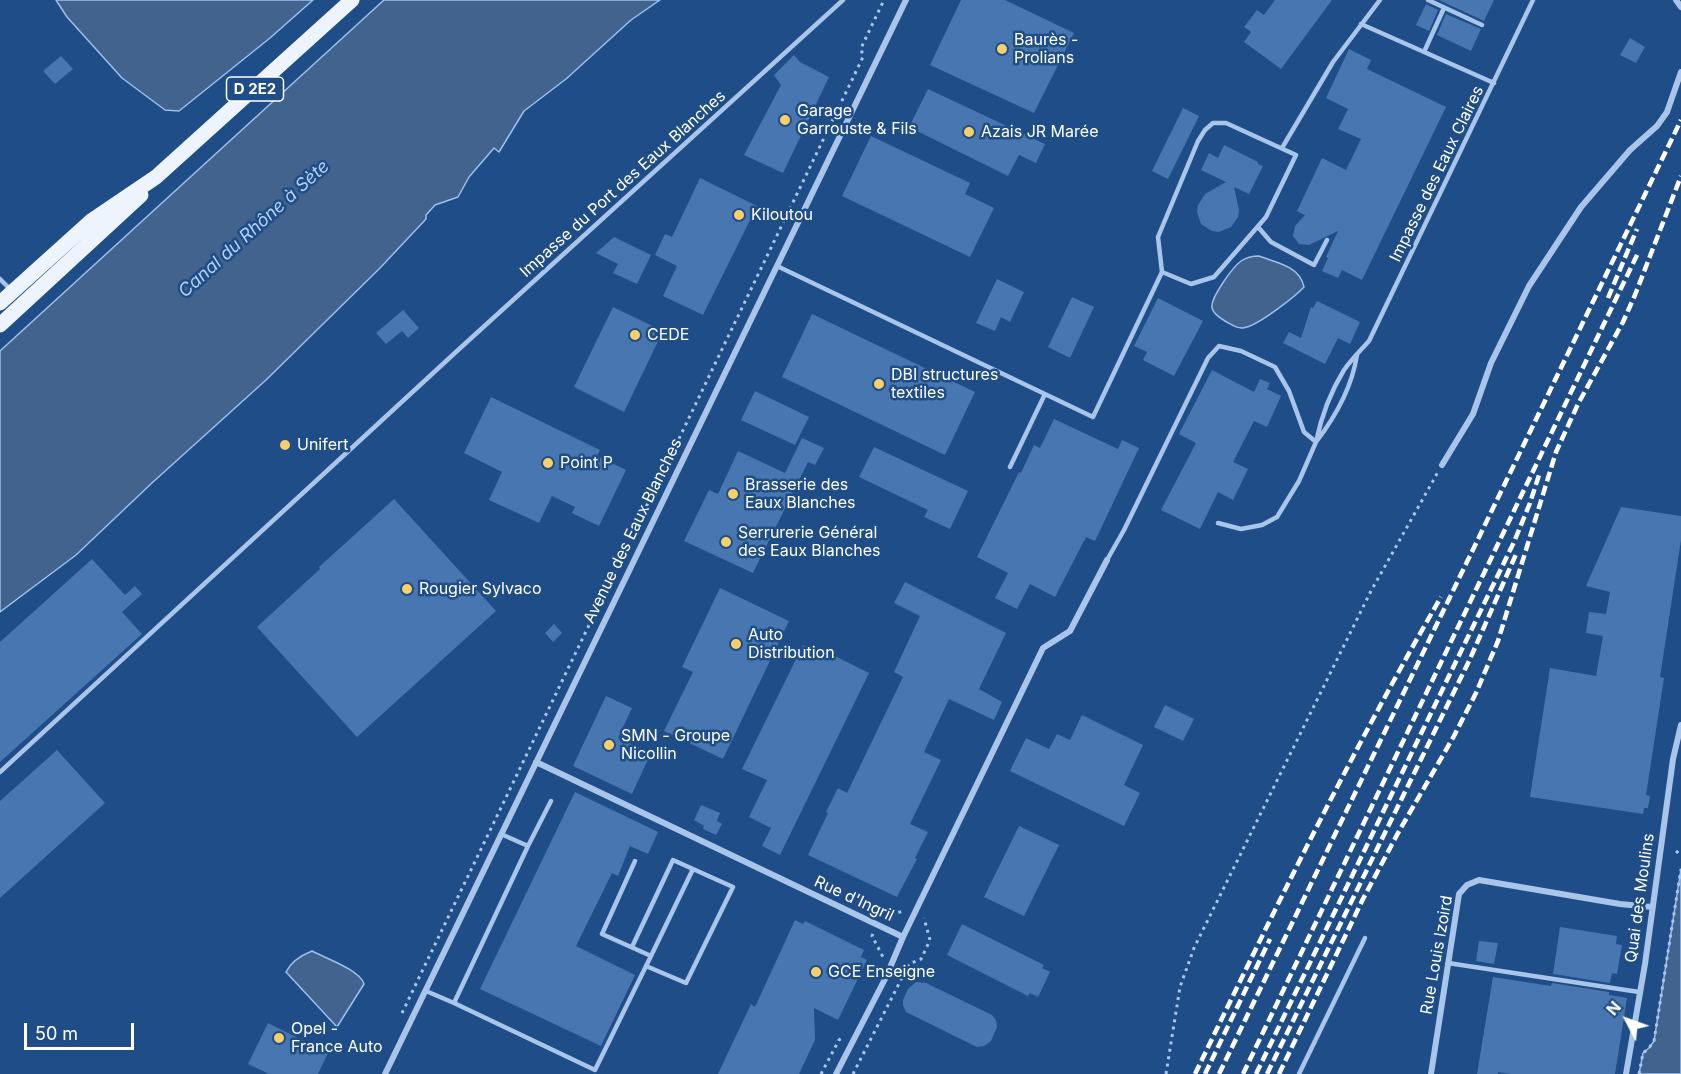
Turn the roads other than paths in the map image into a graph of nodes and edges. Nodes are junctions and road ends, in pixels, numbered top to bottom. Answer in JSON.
{"nodes":[{"id":1,"x":352,"y":0,"type":"edge"},
{"id":2,"x":843,"y":0,"type":"edge"},
{"id":3,"x":906,"y":0,"type":"edge"},
{"id":4,"x":1380,"y":0,"type":"edge"},
{"id":5,"x":1428,"y":0,"type":"edge"},
{"id":6,"x":1533,"y":0,"type":"edge"},
{"id":7,"x":1676,"y":0,"type":"edge"},
{"id":8,"x":1681,"y":6,"type":"edge"},
{"id":9,"x":1444,"y":8,"type":"junction"},
{"id":10,"x":1361,"y":24,"type":"junction"},
{"id":11,"x":1482,"y":25,"type":"dead end"},
{"id":12,"x":1424,"y":52,"type":"junction"},
{"id":13,"x":1681,"y":72,"type":"edge"},
{"id":14,"x":1494,"y":83,"type":"junction"},
{"id":15,"x":1282,"y":148,"type":"junction"},
{"id":16,"x":156,"y":177,"type":"junction"},
{"id":17,"x":1258,"y":227,"type":"junction"},
{"id":18,"x":1327,"y":240,"type":"dead end"},
{"id":19,"x":777,"y":266,"type":"junction"},
{"id":20,"x":1162,"y":272,"type":"junction"},
{"id":21,"x":0,"y":279,"type":"edge"},
{"id":22,"x":12,"y":292,"type":"junction"},
{"id":23,"x":0,"y":303,"type":"edge"},
{"id":24,"x":24,"y":304,"type":"junction"},
{"id":25,"x":0,"y":325,"type":"edge"},
{"id":26,"x":1357,"y":355,"type":"junction"},
{"id":27,"x":1045,"y":394,"type":"junction"},
{"id":28,"x":1316,"y":441,"type":"junction"},
{"id":29,"x":1442,"y":465,"type":"road end"},
{"id":30,"x":1010,"y":467,"type":"dead end"},
{"id":31,"x":1218,"y":523,"type":"dead end"},
{"id":32,"x":1107,"y":560,"type":"joint"},
{"id":33,"x":1681,"y":725,"type":"edge"},
{"id":34,"x":536,"y":762,"type":"junction"},
{"id":35,"x":0,"y":772,"type":"edge"},
{"id":36,"x":551,"y":801,"type":"dead end"},
{"id":37,"x":501,"y":834,"type":"junction"},
{"id":38,"x":528,"y":846,"type":"junction"},
{"id":39,"x":635,"y":861,"type":"dead end"},
{"id":40,"x":693,"y":869,"type":"junction"},
{"id":41,"x":1652,"y":907,"type":"junction"},
{"id":42,"x":903,"y":937,"type":"junction"},
{"id":43,"x":1365,"y":938,"type":"dead end"},
{"id":44,"x":632,"y":947,"type":"junction"},
{"id":45,"x":651,"y":956,"type":"junction"},
{"id":46,"x":1448,"y":963,"type":"junction"},
{"id":47,"x":646,"y":966,"type":"junction"},
{"id":48,"x":426,"y":991,"type":"junction"},
{"id":49,"x":1639,"y":992,"type":"junction"},
{"id":50,"x":454,"y":1003,"type":"junction"},
{"id":51,"x":385,"y":1074,"type":"edge"},
{"id":52,"x":836,"y":1074,"type":"edge"},
{"id":53,"x":1299,"y":1074,"type":"edge"},
{"id":54,"x":1431,"y":1074,"type":"edge"},
{"id":55,"x":1626,"y":1074,"type":"edge"}],
"edges":[{"from":1,"to":16,"type":"main road","number":"D 2E2"},
{"from":2,"to":35,"type":"lane","name":"Impasse du Port des Eaux Blanches"},
{"from":3,"to":19,"type":"street","name":"Avenue des Eaux Blanches"},
{"from":4,"to":10,"type":"lane"},
{"from":5,"to":9,"type":"lane"},
{"from":6,"to":14,"type":"lane","name":"Impasse des Eaux Claires"},
{"from":7,"to":8,"type":"street"},
{"from":9,"to":11,"type":"lane"},
{"from":9,"to":12,"type":"lane"},
{"from":10,"to":12,"type":"lane"},
{"from":10,"to":15,"type":"lane"},
{"from":12,"to":14,"type":"lane"},
{"from":13,"to":29,"type":"street"},
{"from":14,"to":26,"type":"lane","name":"Impasse des Eaux Claires"},
{"from":15,"to":17,"type":"lane"},
{"from":15,"to":20,"type":"lane"},
{"from":16,"to":22,"type":"main road","number":"D 2E2"},
{"from":16,"to":24,"type":"main road","number":"D 2E2"},
{"from":17,"to":18,"type":"lane"},
{"from":17,"to":20,"type":"lane"},
{"from":19,"to":27,"type":"lane"},
{"from":19,"to":34,"type":"street","name":"Avenue des Eaux Blanches"},
{"from":20,"to":27,"type":"lane"},
{"from":21,"to":22,"type":"lane"},
{"from":22,"to":23,"type":"main road","number":"D 2E2"},
{"from":22,"to":24,"type":"lane"},
{"from":24,"to":25,"type":"main road","number":"D 2E2"},
{"from":26,"to":28,"type":"lane","name":"Impasse des Eaux Claires"},
{"from":26,"to":28,"type":"lane"},
{"from":27,"to":30,"type":"lane"},
{"from":28,"to":31,"type":"lane"},
{"from":28,"to":32,"type":"lane"},
{"from":32,"to":42,"type":"street","name":"Rue d'Ingril"},
{"from":33,"to":41,"type":"street","name":"Quai des Moulins"},
{"from":34,"to":37,"type":"street","name":"Avenue des Eaux Blanches"},
{"from":34,"to":42,"type":"street","name":"Rue d'Ingril"},
{"from":36,"to":38,"type":"lane"},
{"from":37,"to":38,"type":"lane"},
{"from":37,"to":48,"type":"street","name":"Avenue des Eaux Blanches"},
{"from":38,"to":50,"type":"lane"},
{"from":39,"to":44,"type":"lane"},
{"from":40,"to":44,"type":"lane"},
{"from":40,"to":45,"type":"lane"},
{"from":40,"to":47,"type":"lane"},
{"from":41,"to":46,"type":"street","name":"Rue Louis Izoird"},
{"from":41,"to":49,"type":"street","name":"Quai des Moulins"},
{"from":42,"to":52,"type":"street"},
{"from":43,"to":53,"type":"lane"},
{"from":44,"to":45,"type":"lane"},
{"from":45,"to":47,"type":"lane"},
{"from":46,"to":49,"type":"lane"},
{"from":46,"to":54,"type":"street","name":"Rue Louis Izoird"},
{"from":47,"to":50,"type":"lane"},
{"from":48,"to":50,"type":"lane"},
{"from":48,"to":51,"type":"street","name":"Avenue des Eaux Blanches"},
{"from":49,"to":55,"type":"street","name":"Quai des Moulins"}]}
